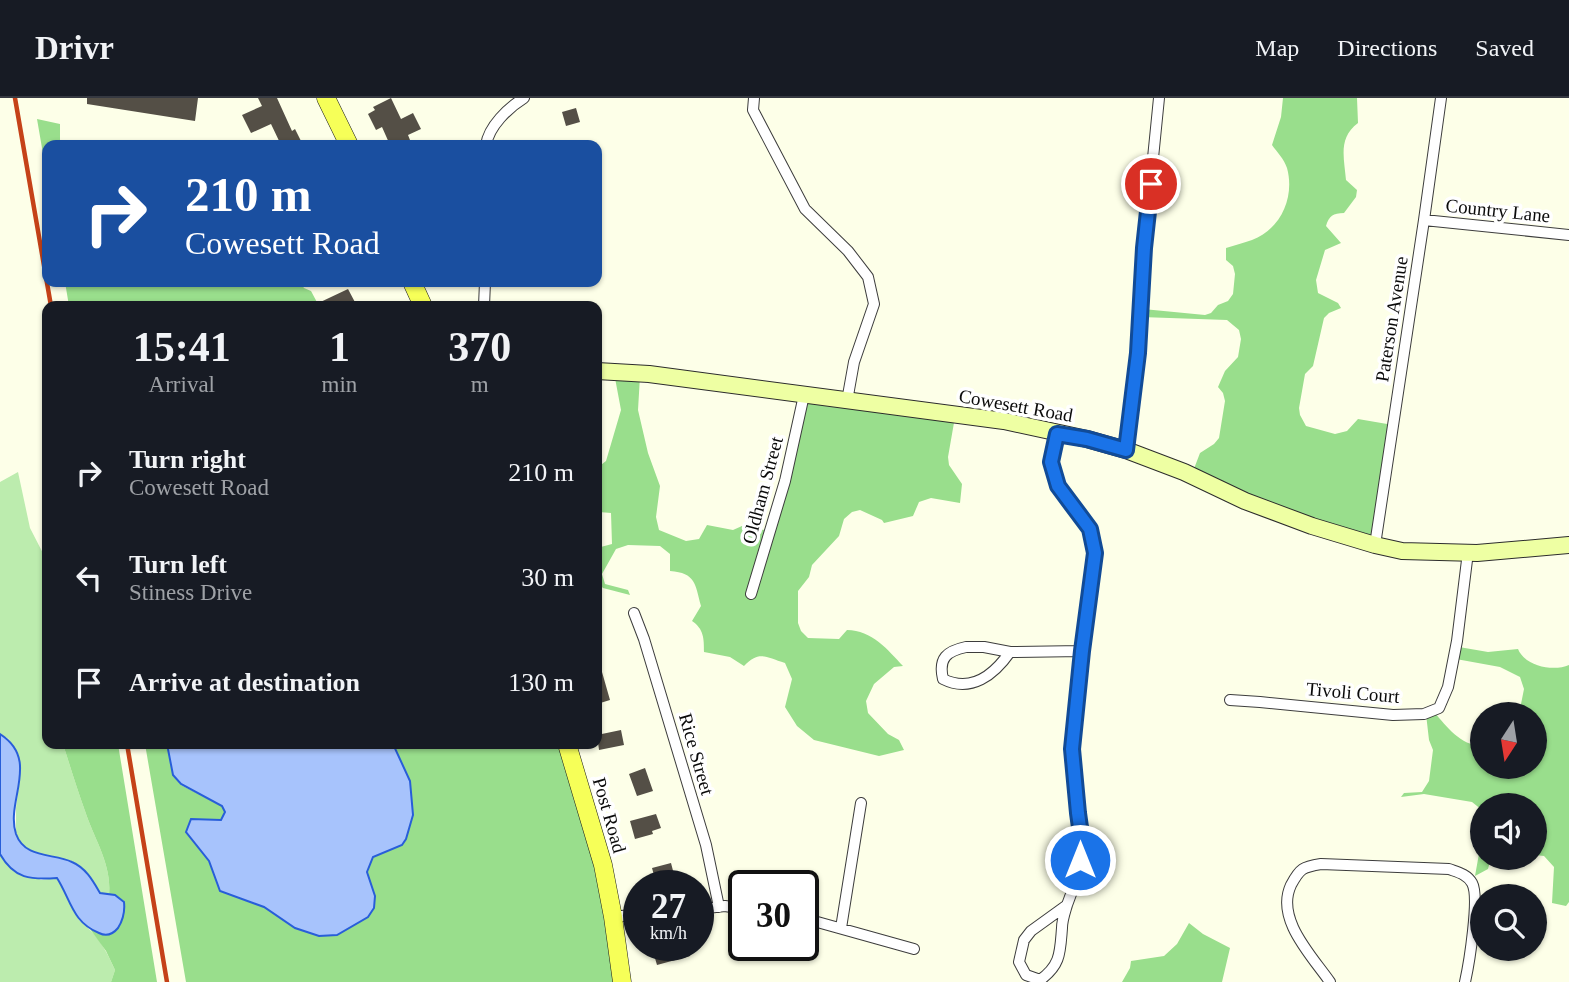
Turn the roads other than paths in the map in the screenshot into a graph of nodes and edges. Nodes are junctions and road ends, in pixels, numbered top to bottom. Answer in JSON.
{"nodes":[{"id":1,"x":327,"y":98,"type":"edge"},
{"id":2,"x":524,"y":98,"type":"edge"},
{"id":3,"x":1159,"y":98,"type":"edge"},
{"id":4,"x":1441,"y":98,"type":"edge"},
{"id":5,"x":751,"y":99,"type":"edge"},
{"id":6,"x":347,"y":140,"type":"edge"},
{"id":7,"x":487,"y":140,"type":"edge"},
{"id":8,"x":1424,"y":220,"type":"junction"},
{"id":9,"x":1569,"y":236,"type":"edge"},
{"id":10,"x":602,"y":372,"type":"edge"},
{"id":11,"x":804,"y":395,"type":"junction"},
{"id":12,"x":847,"y":401,"type":"junction"},
{"id":13,"x":1057,"y":434,"type":"junction"},
{"id":14,"x":1126,"y":450,"type":"junction"},
{"id":15,"x":1375,"y":545,"type":"junction"},
{"id":16,"x":1569,"y":545,"type":"edge"},
{"id":17,"x":1468,"y":552,"type":"junction"},
{"id":18,"x":751,"y":594,"type":"dead end"},
{"id":19,"x":634,"y":613,"type":"dead end"},
{"id":20,"x":1082,"y":651,"type":"junction"},
{"id":21,"x":1010,"y":652,"type":"junction"},
{"id":22,"x":1230,"y":700,"type":"dead end"},
{"id":23,"x":568,"y":749,"type":"edge"},
{"id":24,"x":861,"y":803,"type":"dead end"},
{"id":25,"x":1068,"y":905,"type":"junction"},
{"id":26,"x":728,"y":906,"type":"edge"},
{"id":27,"x":714,"y":907,"type":"edge"},
{"id":28,"x":719,"y":907,"type":"junction"},
{"id":29,"x":623,"y":916,"type":"edge"},
{"id":30,"x":613,"y":917,"type":"junction"},
{"id":31,"x":819,"y":922,"type":"edge"},
{"id":32,"x":841,"y":928,"type":"junction"},
{"id":33,"x":914,"y":949,"type":"dead end"},
{"id":34,"x":622,"y":982,"type":"edge"},
{"id":35,"x":1330,"y":982,"type":"edge"},
{"id":36,"x":1465,"y":982,"type":"edge"}],
"edges":[{"from":1,"to":6,"type":"main road"},
{"from":2,"to":7,"type":"street"},
{"from":3,"to":14,"type":"street"},
{"from":4,"to":8,"type":"street","name":"Paterson Avenue"},
{"from":5,"to":12,"type":"street"},
{"from":8,"to":9,"type":"street","name":"Country Lane"},
{"from":8,"to":15,"type":"street","name":"Paterson Avenue"},
{"from":10,"to":11,"type":"main road","name":"Cowesett Road"},
{"from":11,"to":12,"type":"main road","name":"Cowesett Road"},
{"from":11,"to":18,"type":"street","name":"Oldham Street"},
{"from":12,"to":13,"type":"main road","name":"Cowesett Road"},
{"from":13,"to":14,"type":"main road","name":"Cowesett Road"},
{"from":13,"to":20,"type":"street"},
{"from":14,"to":15,"type":"main road","name":"Cowesett Road"},
{"from":15,"to":17,"type":"main road","name":"Cowesett Road"},
{"from":16,"to":17,"type":"main road","name":"Cowesett Road"},
{"from":17,"to":22,"type":"street","name":"Tivoli Court"},
{"from":19,"to":28,"type":"street","name":"Rice Street"},
{"from":20,"to":21,"type":"street"},
{"from":20,"to":25,"type":"street"},
{"from":21,"to":21,"type":"street"},
{"from":23,"to":30,"type":"main road","name":"Post Road"},
{"from":24,"to":32,"type":"street"},
{"from":25,"to":25,"type":"street"},
{"from":26,"to":28,"type":"street"},
{"from":27,"to":28,"type":"street"},
{"from":29,"to":30,"type":"street"},
{"from":30,"to":34,"type":"main road","name":"Post Road"},
{"from":31,"to":32,"type":"street"},
{"from":32,"to":33,"type":"street"},
{"from":35,"to":36,"type":"street"}]}
